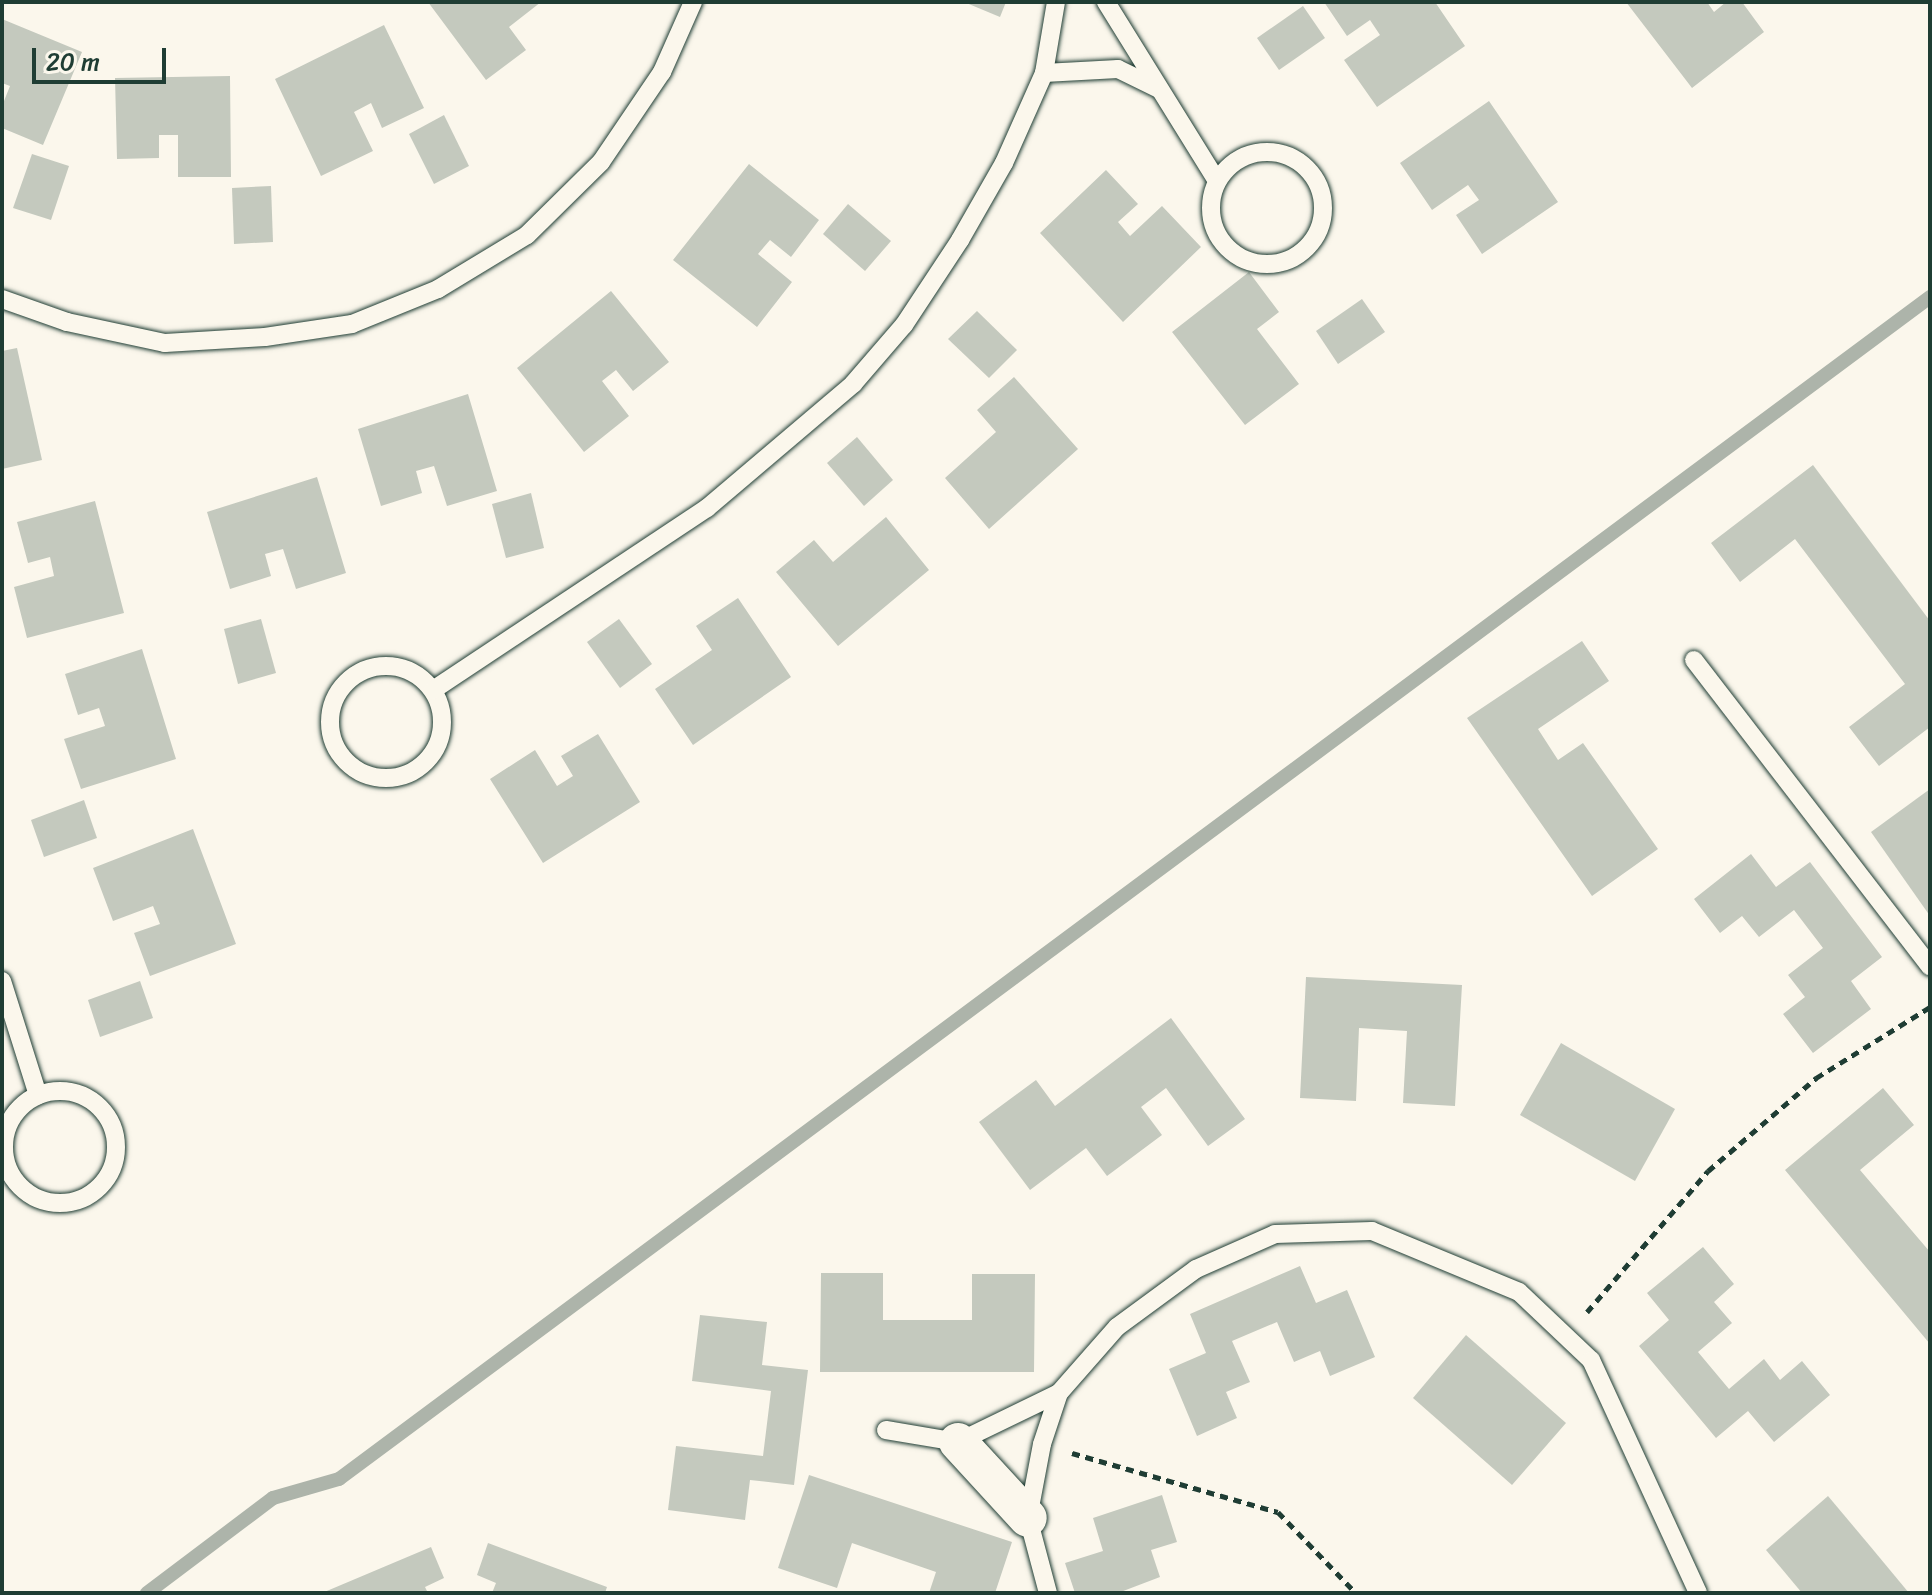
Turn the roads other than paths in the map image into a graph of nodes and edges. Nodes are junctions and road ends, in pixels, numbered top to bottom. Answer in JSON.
{"nodes":[{"id":1,"x":693,"y":2,"type":"edge"},
{"id":2,"x":1056,"y":2,"type":"edge"},
{"id":3,"x":1106,"y":2,"type":"edge"},
{"id":4,"x":1044,"y":73,"type":"junction"},
{"id":5,"x":1159,"y":89,"type":"junction"},
{"id":6,"x":1217,"y":181,"type":"junction"},
{"id":7,"x":2,"y":299,"type":"edge"},
{"id":8,"x":1694,"y":660,"type":"dead end"},
{"id":9,"x":433,"y":690,"type":"junction"},
{"id":10,"x":1930,"y":967,"type":"edge"},
{"id":11,"x":2,"y":981,"type":"edge"},
{"id":12,"x":38,"y":1095,"type":"junction"},
{"id":13,"x":6,"y":1122,"type":"edge"},
{"id":14,"x":1059,"y":1393,"type":"junction"},
{"id":15,"x":886,"y":1430,"type":"dead end"},
{"id":16,"x":958,"y":1442,"type":"junction"},
{"id":17,"x":1028,"y":1518,"type":"junction"},
{"id":18,"x":1048,"y":1593,"type":"edge"},
{"id":19,"x":1698,"y":1593,"type":"edge"}],
"edges":[{"from":1,"to":7,"type":"lane"},
{"from":2,"to":4,"type":"lane"},
{"from":3,"to":5,"type":"lane"},
{"from":4,"to":5,"type":"lane"},
{"from":4,"to":9,"type":"lane"},
{"from":5,"to":6,"type":"lane"},
{"from":6,"to":6,"type":"lane"},
{"from":8,"to":10,"type":"lane"},
{"from":9,"to":9,"type":"lane"},
{"from":11,"to":12,"type":"lane"},
{"from":12,"to":13,"type":"lane"},
{"from":12,"to":13,"type":"lane"},
{"from":14,"to":16,"type":"lane"},
{"from":14,"to":17,"type":"lane"},
{"from":14,"to":19,"type":"lane"},
{"from":15,"to":16,"type":"lane"},
{"from":16,"to":17,"type":"street"},
{"from":17,"to":18,"type":"lane"}]}
